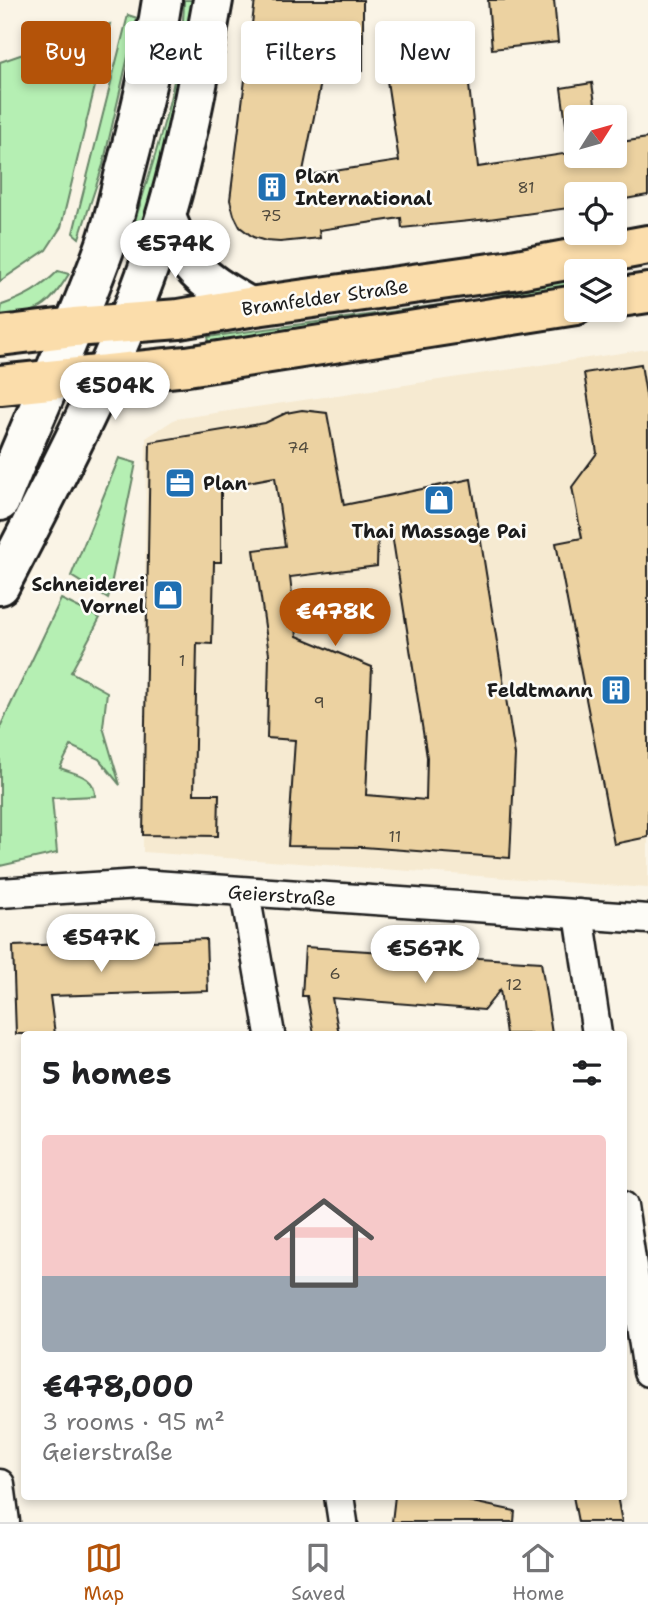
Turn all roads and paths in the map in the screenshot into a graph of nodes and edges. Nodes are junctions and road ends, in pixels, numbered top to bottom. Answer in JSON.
{"nodes":[{"id":1,"x":162,"y":0,"type":"edge"},
{"id":2,"x":213,"y":0,"type":"edge"},
{"id":3,"x":166,"y":217,"type":"junction"},
{"id":4,"x":648,"y":245,"type":"edge"},
{"id":5,"x":648,"y":293,"type":"edge"},
{"id":6,"x":627,"y":297,"type":"edge"},
{"id":7,"x":249,"y":307,"type":"junction"},
{"id":8,"x":564,"y":307,"type":"edge"},
{"id":9,"x":128,"y":323,"type":"junction"},
{"id":10,"x":74,"y":327,"type":"junction"},
{"id":11,"x":0,"y":336,"type":"edge"},
{"id":12,"x":104,"y":373,"type":"junction"},
{"id":13,"x":52,"y":379,"type":"junction"},
{"id":14,"x":0,"y":385,"type":"edge"},
{"id":15,"x":0,"y":501,"type":"edge"},
{"id":16,"x":0,"y":585,"type":"edge"},
{"id":17,"x":0,"y":893,"type":"edge"},
{"id":18,"x":245,"y":893,"type":"junction"},
{"id":19,"x":579,"y":914,"type":"junction"},
{"id":20,"x":648,"y":919,"type":"edge"},
{"id":21,"x":269,"y":1031,"type":"edge"},
{"id":22,"x":597,"y":1031,"type":"edge"},
{"id":23,"x":627,"y":1233,"type":"edge"},
{"id":24,"x":648,"y":1372,"type":"edge"},
{"id":25,"x":0,"y":1484,"type":"edge"},
{"id":26,"x":340,"y":1500,"type":"edge"},
{"id":27,"x":5,"y":1522,"type":"edge"},
{"id":28,"x":343,"y":1522,"type":"edge"}],
"edges":[{"from":1,"to":10,"type":"main road"},
{"from":2,"to":3,"type":"main road"},
{"from":3,"to":7,"type":"main road"},
{"from":3,"to":9,"type":"main road"},
{"from":4,"to":7,"type":"main road","name":"Bramfelder Straße"},
{"from":5,"to":6,"type":"main road"},
{"from":7,"to":9,"type":"main road","name":"Bramfelder Straße"},
{"from":8,"to":12,"type":"main road"},
{"from":9,"to":10,"type":"main road","name":"Bramfelder Straße"},
{"from":9,"to":12,"type":"main road"},
{"from":10,"to":11,"type":"main road","name":"Bramfelder Straße"},
{"from":10,"to":13,"type":"main road"},
{"from":12,"to":13,"type":"main road"},
{"from":12,"to":16,"type":"main road"},
{"from":13,"to":14,"type":"main road"},
{"from":13,"to":15,"type":"main road"},
{"from":17,"to":18,"type":"street","name":"Geierstraße"},
{"from":18,"to":19,"type":"street","name":"Geierstraße"},
{"from":18,"to":21,"type":"street"},
{"from":19,"to":20,"type":"street","name":"Geierstraße"},
{"from":19,"to":22,"type":"street"},
{"from":23,"to":24,"type":"street"},
{"from":25,"to":27,"type":"street"},
{"from":26,"to":28,"type":"street"}]}
